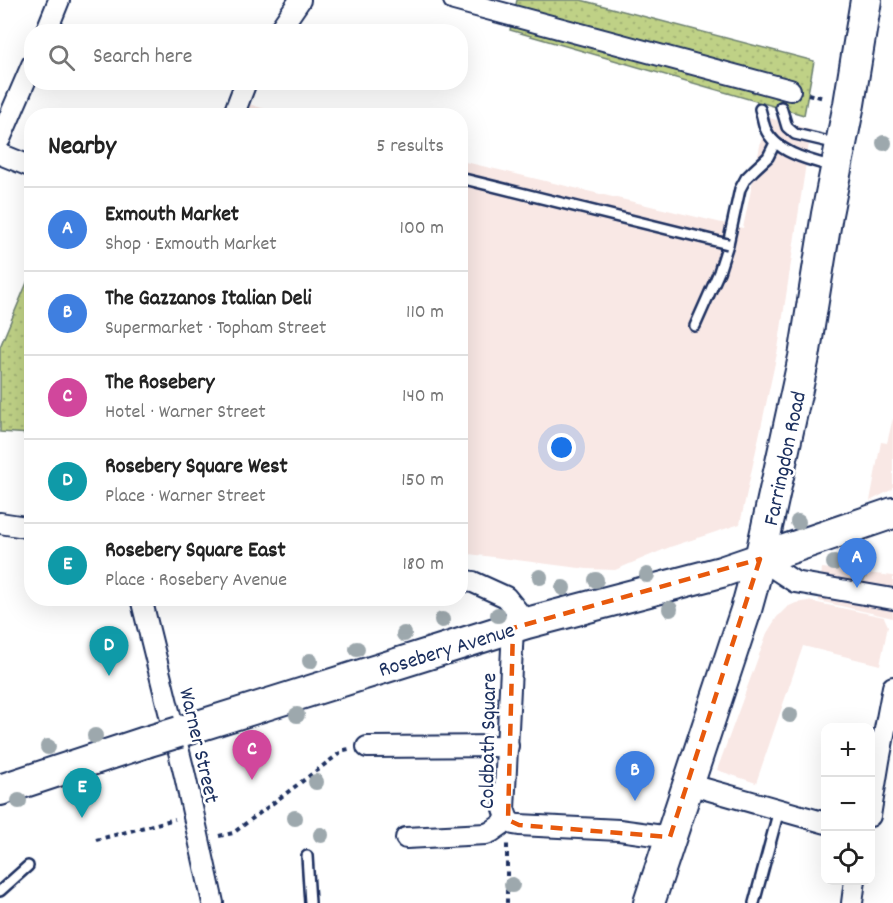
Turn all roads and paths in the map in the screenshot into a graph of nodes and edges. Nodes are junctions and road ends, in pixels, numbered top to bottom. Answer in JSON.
{"nodes":[{"id":1,"x":59,"y":0,"type":"edge"},
{"id":2,"x":300,"y":0,"type":"edge"},
{"id":3,"x":454,"y":0,"type":"edge"},
{"id":4,"x":866,"y":0,"type":"edge"},
{"id":5,"x":525,"y":9,"type":"edge"},
{"id":6,"x":49,"y":24,"type":"edge"},
{"id":7,"x":284,"y":24,"type":"edge"},
{"id":8,"x":24,"y":84,"type":"edge"},
{"id":9,"x":243,"y":90,"type":"edge"},
{"id":10,"x":790,"y":90,"type":"dead end"},
{"id":11,"x":781,"y":107,"type":"dead end"},
{"id":12,"x":236,"y":108,"type":"edge"},
{"id":13,"x":760,"y":109,"type":"dead end"},
{"id":14,"x":0,"y":140,"type":"edge"},
{"id":15,"x":775,"y":143,"type":"junction"},
{"id":16,"x":0,"y":154,"type":"edge"},
{"id":17,"x":838,"y":156,"type":"junction"},
{"id":18,"x":24,"y":164,"type":"edge"},
{"id":19,"x":468,"y":180,"type":"edge"},
{"id":20,"x":728,"y":244,"type":"junction"},
{"id":21,"x":695,"y":327,"type":"dead end"},
{"id":22,"x":893,"y":513,"type":"edge"},
{"id":23,"x":0,"y":524,"type":"edge"},
{"id":24,"x":24,"y":527,"type":"edge"},
{"id":25,"x":760,"y":559,"type":"junction"},
{"id":26,"x":468,"y":581,"type":"edge"},
{"id":27,"x":893,"y":599,"type":"edge"},
{"id":28,"x":143,"y":606,"type":"edge"},
{"id":29,"x":520,"y":625,"type":"junction"},
{"id":30,"x":893,"y":687,"type":"edge"},
{"id":31,"x":508,"y":746,"type":"junction"},
{"id":32,"x":367,"y":747,"type":"joint"},
{"id":33,"x":688,"y":784,"type":"junction"},
{"id":34,"x":875,"y":785,"type":"edge"},
{"id":35,"x":0,"y":790,"type":"edge"},
{"id":36,"x":780,"y":810,"type":"junction"},
{"id":37,"x":169,"y":820,"type":"dead end"},
{"id":38,"x":508,"y":820,"type":"junction"},
{"id":39,"x":821,"y":822,"type":"edge"},
{"id":40,"x":218,"y":837,"type":"dead end"},
{"id":41,"x":670,"y":837,"type":"junction"},
{"id":42,"x":406,"y":838,"type":"dead end"},
{"id":43,"x":96,"y":840,"type":"dead end"},
{"id":44,"x":507,"y":844,"type":"dead end"},
{"id":45,"x":307,"y":856,"type":"dead end"},
{"id":46,"x":28,"y":866,"type":"dead end"},
{"id":47,"x":854,"y":885,"type":"edge"},
{"id":48,"x":0,"y":891,"type":"edge"},
{"id":49,"x":213,"y":903,"type":"edge"},
{"id":50,"x":310,"y":903,"type":"edge"},
{"id":51,"x":507,"y":903,"type":"edge"},
{"id":52,"x":649,"y":903,"type":"edge"},
{"id":53,"x":754,"y":903,"type":"edge"},
{"id":54,"x":852,"y":903,"type":"edge"}],
"edges":[{"from":1,"to":6,"type":"street"},
{"from":2,"to":7,"type":"street"},
{"from":3,"to":5,"type":"street"},
{"from":4,"to":17,"type":"main road","name":"Farringdon Road"},
{"from":5,"to":10,"type":"street"},
{"from":8,"to":14,"type":"street"},
{"from":9,"to":12,"type":"street"},
{"from":11,"to":17,"type":"lane"},
{"from":13,"to":15,"type":"lane"},
{"from":15,"to":17,"type":"lane"},
{"from":15,"to":20,"type":"lane"},
{"from":16,"to":18,"type":"street"},
{"from":17,"to":25,"type":"main road","name":"Farringdon Road"},
{"from":19,"to":20,"type":"lane","bridge":true},
{"from":20,"to":21,"type":"lane"},
{"from":22,"to":25,"type":"main road","name":"Rosebery Avenue"},
{"from":23,"to":24,"type":"street"},
{"from":25,"to":27,"type":"street"},
{"from":25,"to":29,"type":"main road","name":"Rosebery Avenue"},
{"from":25,"to":33,"type":"main road","name":"Farringdon Road"},
{"from":26,"to":29,"type":"street"},
{"from":28,"to":49,"type":"street","name":"Warner Street"},
{"from":29,"to":31,"type":"street","name":"Coldbath Square"},
{"from":29,"to":35,"type":"main road","name":"Rosebery Avenue","bridge":true},
{"from":30,"to":34,"type":"street"},
{"from":31,"to":32,"type":"street"},
{"from":31,"to":38,"type":"street","name":"Coldbath Square"},
{"from":32,"to":40,"type":"path"},
{"from":33,"to":36,"type":"street"},
{"from":33,"to":41,"type":"main road","name":"Farringdon Road"},
{"from":36,"to":39,"type":"street"},
{"from":36,"to":53,"type":"lane"},
{"from":37,"to":43,"type":"path"},
{"from":38,"to":41,"type":"street"},
{"from":38,"to":42,"type":"street","name":"Coldbath Square"},
{"from":41,"to":52,"type":"main road","name":"Farringdon Road"},
{"from":44,"to":51,"type":"path"},
{"from":45,"to":50,"type":"lane"},
{"from":46,"to":48,"type":"lane"},
{"from":47,"to":54,"type":"street"}]}
